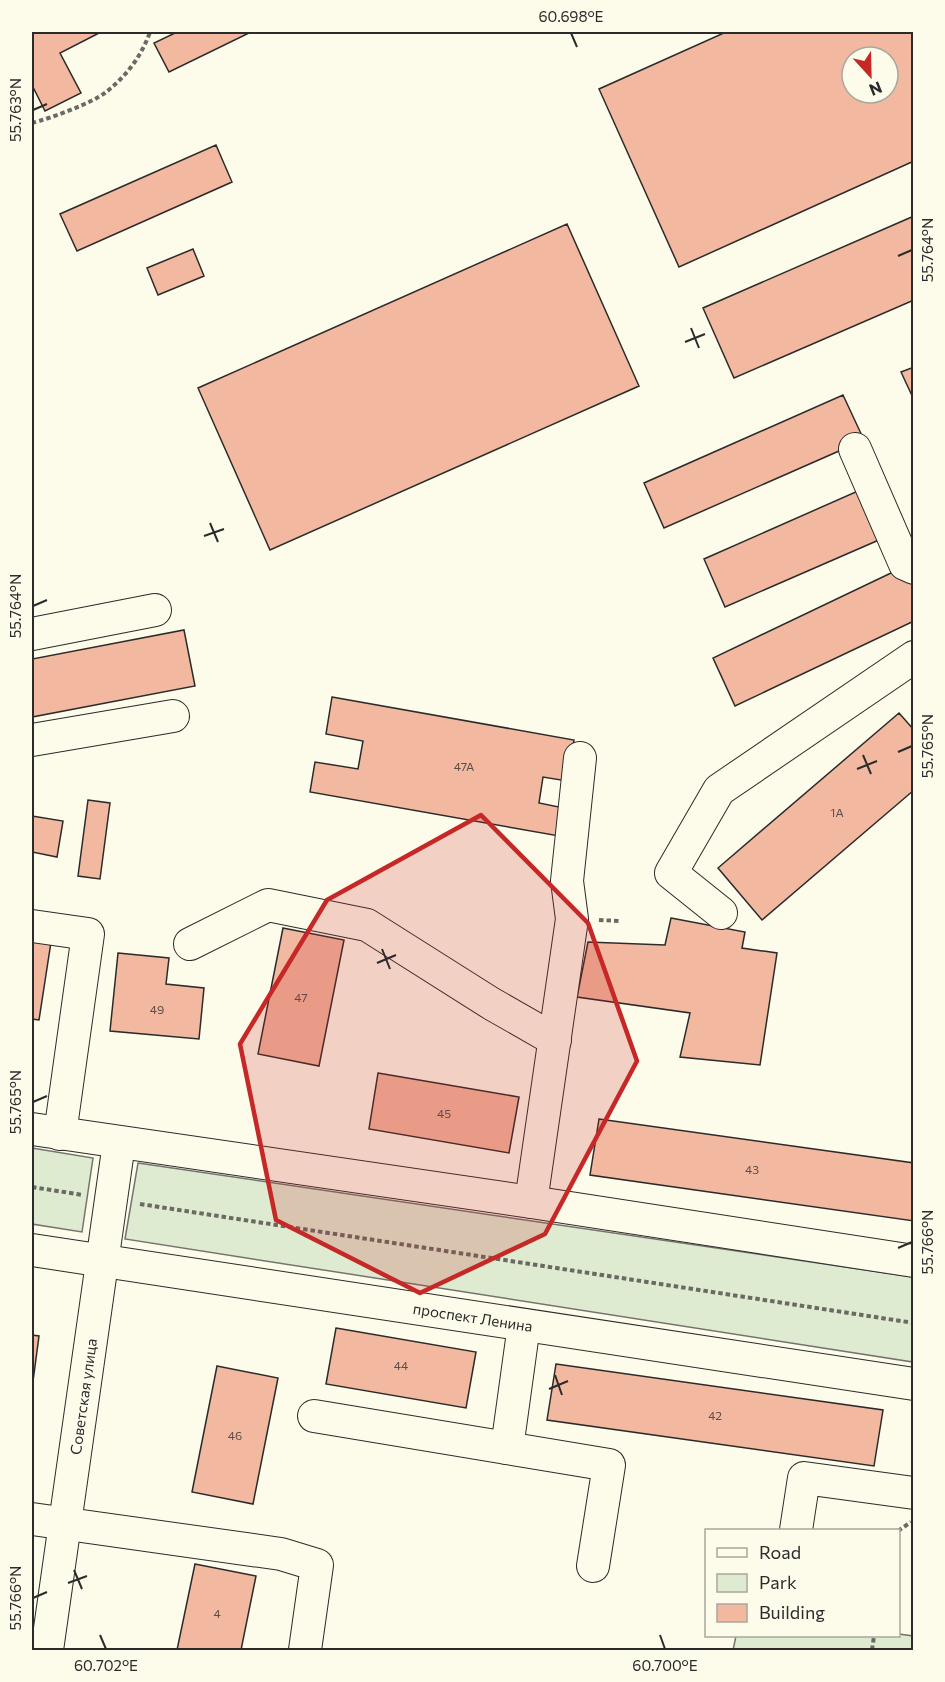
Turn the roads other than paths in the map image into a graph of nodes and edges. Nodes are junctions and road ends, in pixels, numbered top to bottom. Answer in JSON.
{"nodes":[{"id":1,"x":855,"y":449,"type":"dead end"},
{"id":2,"x":914,"y":568,"type":"edge"},
{"id":3,"x":155,"y":610,"type":"dead end"},
{"id":4,"x":32,"y":634,"type":"edge"},
{"id":5,"x":914,"y":657,"type":"edge"},
{"id":6,"x":173,"y":716,"type":"dead end"},
{"id":7,"x":32,"y":740,"type":"edge"},
{"id":8,"x":580,"y":758,"type":"dead end"},
{"id":9,"x":721,"y":913,"type":"dead end"},
{"id":10,"x":32,"y":926,"type":"edge"},
{"id":11,"x":190,"y":944,"type":"dead end"},
{"id":12,"x":555,"y":1040,"type":"junction"},
{"id":13,"x":46,"y":1132,"type":"edge"},
{"id":14,"x":119,"y":1143,"type":"junction"},
{"id":15,"x":531,"y":1202,"type":"junction"},
{"id":16,"x":32,"y":1250,"type":"edge"},
{"id":17,"x":102,"y":1261,"type":"junction"},
{"id":18,"x":914,"y":1261,"type":"edge"},
{"id":19,"x":524,"y":1325,"type":"junction"},
{"id":20,"x":914,"y":1384,"type":"edge"},
{"id":21,"x":314,"y":1416,"type":"dead end"},
{"id":22,"x":507,"y":1448,"type":"junction"},
{"id":23,"x":914,"y":1493,"type":"edge"},
{"id":24,"x":32,"y":1519,"type":"edge"},
{"id":25,"x":65,"y":1524,"type":"junction"},
{"id":26,"x":796,"y":1529,"type":"edge"},
{"id":27,"x":593,"y":1566,"type":"dead end"},
{"id":28,"x":47,"y":1650,"type":"edge"},
{"id":29,"x":305,"y":1650,"type":"edge"}],
"edges":[{"from":1,"to":2,"type":"street"},
{"from":3,"to":4,"type":"street"},
{"from":5,"to":9,"type":"street"},
{"from":6,"to":7,"type":"street"},
{"from":8,"to":12,"type":"street"},
{"from":10,"to":13,"type":"street"},
{"from":11,"to":12,"type":"street"},
{"from":12,"to":15,"type":"street"},
{"from":13,"to":14,"type":"street"},
{"from":14,"to":15,"type":"street"},
{"from":14,"to":17,"type":"street","name":"Советская улица"},
{"from":15,"to":18,"type":"street"},
{"from":16,"to":17,"type":"street","name":"проспект Ленина"},
{"from":17,"to":19,"type":"street","name":"проспект Ленина"},
{"from":17,"to":25,"type":"street","name":"Советская улица"},
{"from":19,"to":20,"type":"street","name":"проспект Ленина"},
{"from":19,"to":22,"type":"street"},
{"from":21,"to":22,"type":"street"},
{"from":22,"to":27,"type":"street"},
{"from":23,"to":26,"type":"street"},
{"from":24,"to":25,"type":"street"},
{"from":25,"to":28,"type":"street","name":"Советская улица"},
{"from":25,"to":29,"type":"street"}]}
